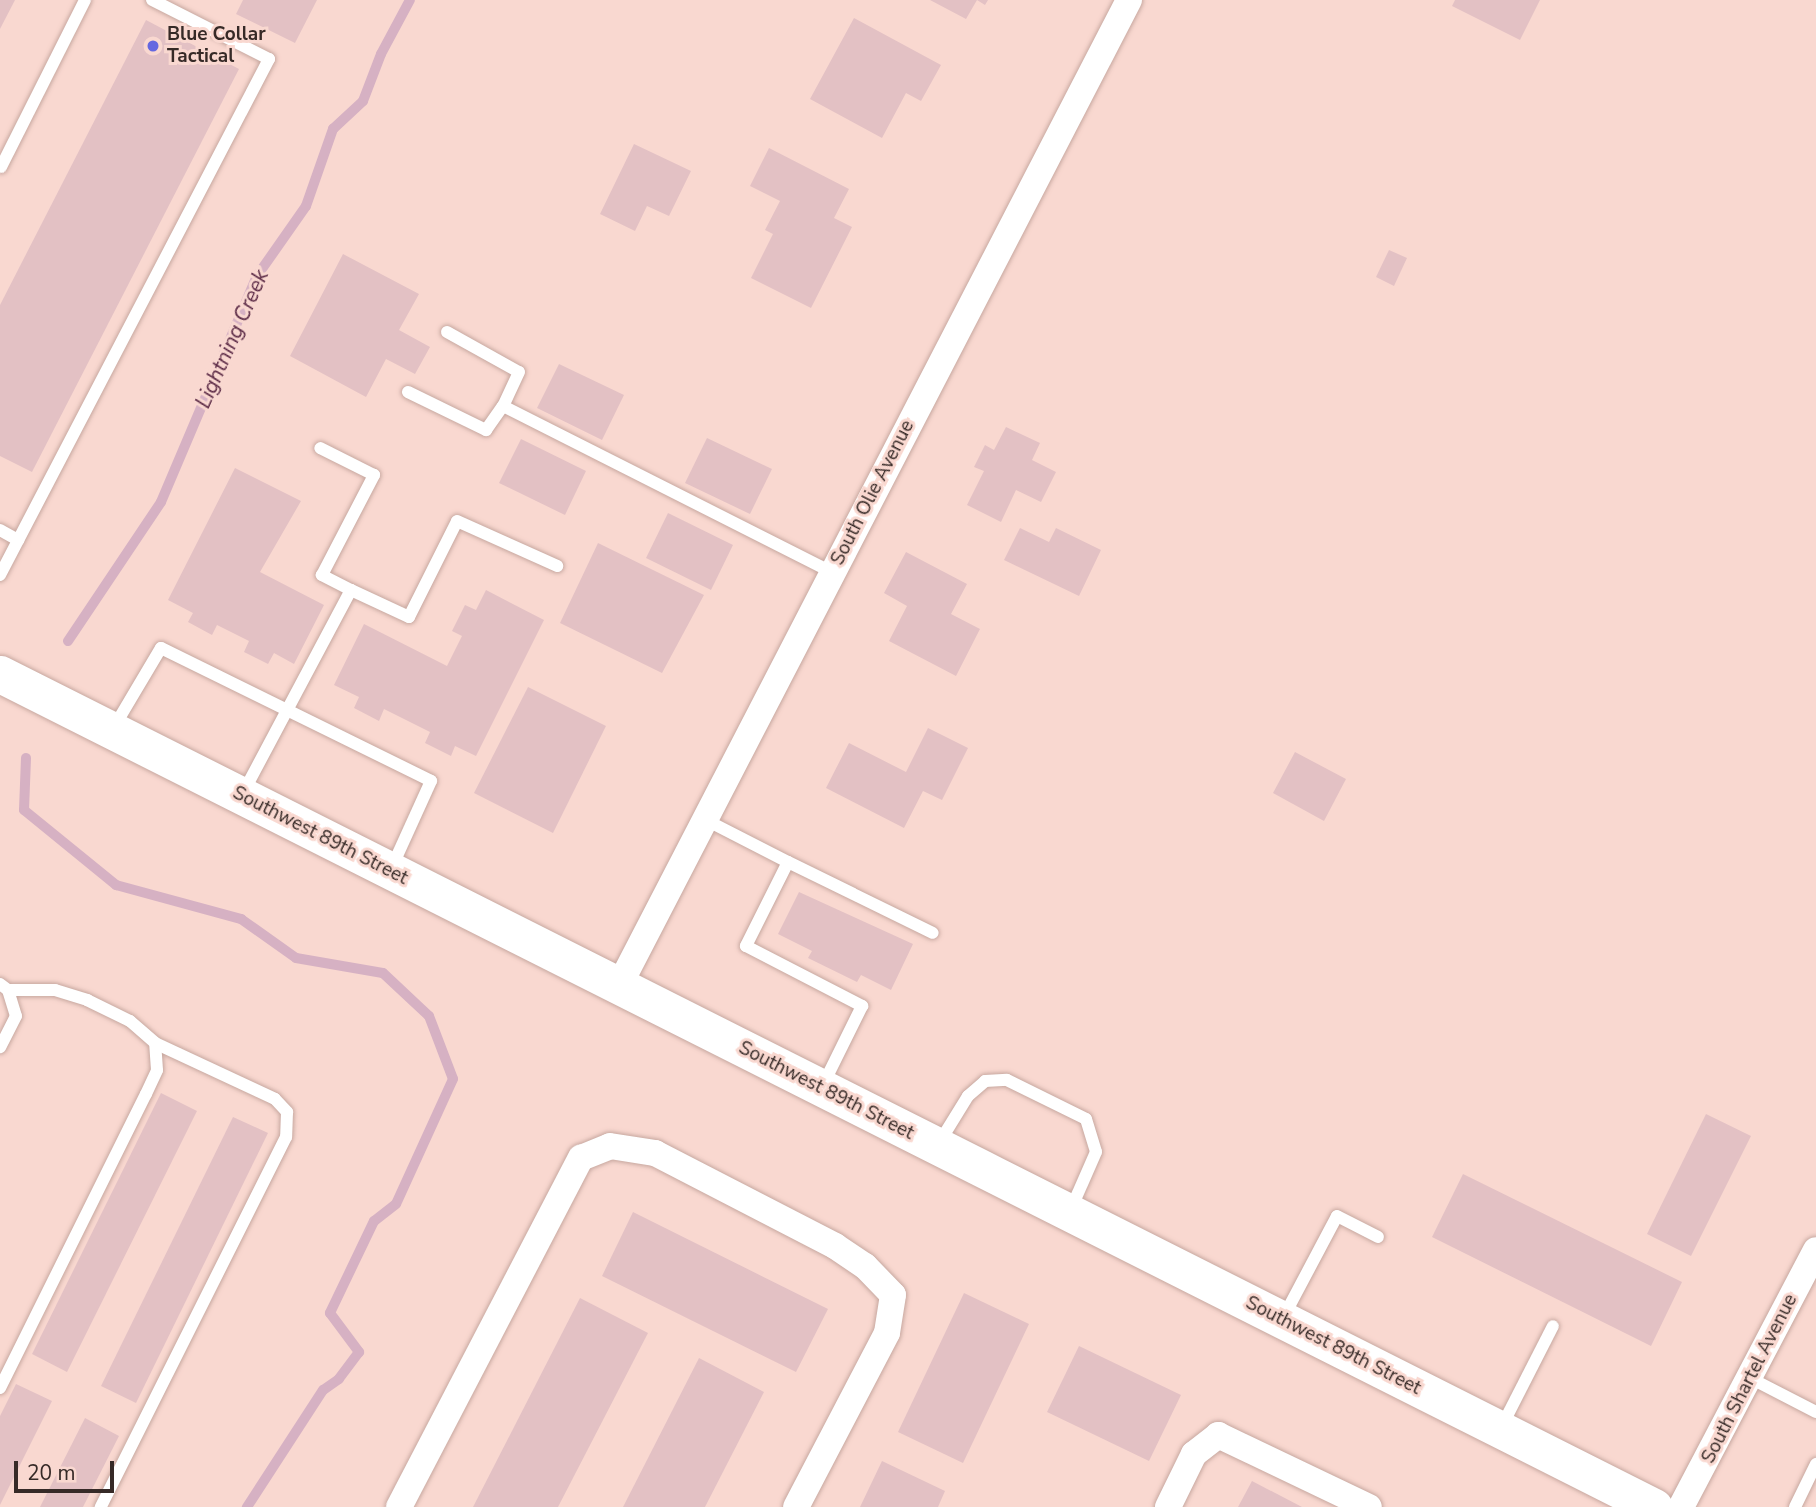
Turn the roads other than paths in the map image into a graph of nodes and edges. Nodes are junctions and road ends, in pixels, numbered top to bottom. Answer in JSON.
{"nodes":[{"id":1,"x":85,"y":0,"type":"edge"},
{"id":2,"x":152,"y":0,"type":"edge"},
{"id":3,"x":1129,"y":0,"type":"edge"},
{"id":4,"x":0,"y":168,"type":"edge"},
{"id":5,"x":447,"y":332,"type":"dead end"},
{"id":6,"x":408,"y":392,"type":"dead end"},
{"id":7,"x":503,"y":406,"type":"junction"},
{"id":8,"x":320,"y":448,"type":"dead end"},
{"id":9,"x":0,"y":530,"type":"edge"},
{"id":10,"x":18,"y":540,"type":"junction"},
{"id":11,"x":557,"y":566,"type":"dead end"},
{"id":12,"x":832,"y":573,"type":"junction"},
{"id":13,"x":0,"y":575,"type":"edge"},
{"id":14,"x":351,"y":590,"type":"junction"},
{"id":15,"x":0,"y":674,"type":"edge"},
{"id":16,"x":287,"y":710,"type":"junction"},
{"id":17,"x":112,"y":730,"type":"junction"},
{"id":18,"x":242,"y":796,"type":"junction"},
{"id":19,"x":704,"y":819,"type":"junction"},
{"id":20,"x":788,"y":862,"type":"junction"},
{"id":21,"x":390,"y":871,"type":"junction"},
{"id":22,"x":933,"y":933,"type":"dead end"},
{"id":23,"x":619,"y":986,"type":"junction"},
{"id":24,"x":4,"y":987,"type":"edge"},
{"id":25,"x":155,"y":1043,"type":"junction"},
{"id":26,"x":0,"y":1047,"type":"edge"},
{"id":27,"x":821,"y":1088,"type":"junction"},
{"id":28,"x":937,"y":1147,"type":"junction"},
{"id":29,"x":1069,"y":1213,"type":"junction"},
{"id":30,"x":1378,"y":1237,"type":"dead end"},
{"id":31,"x":1816,"y":1250,"type":"edge"},
{"id":32,"x":1282,"y":1320,"type":"junction"},
{"id":33,"x":1553,"y":1326,"type":"dead end"},
{"id":34,"x":1750,"y":1378,"type":"junction"},
{"id":35,"x":0,"y":1388,"type":"edge"},
{"id":36,"x":1816,"y":1412,"type":"edge"},
{"id":37,"x":1500,"y":1430,"type":"junction"},
{"id":38,"x":1816,"y":1464,"type":"edge"},
{"id":39,"x":101,"y":1507,"type":"edge"},
{"id":40,"x":399,"y":1507,"type":"edge"},
{"id":41,"x":796,"y":1507,"type":"edge"},
{"id":42,"x":1168,"y":1507,"type":"edge"},
{"id":43,"x":1369,"y":1507,"type":"edge"},
{"id":44,"x":1654,"y":1507,"type":"edge"},
{"id":45,"x":1681,"y":1507,"type":"edge"},
{"id":46,"x":1795,"y":1507,"type":"edge"}],
"edges":[{"from":1,"to":4,"type":"lane"},
{"from":2,"to":10,"type":"lane"},
{"from":3,"to":12,"type":"street","name":"South Olie Avenue"},
{"from":5,"to":7,"type":"lane"},
{"from":6,"to":7,"type":"lane"},
{"from":7,"to":12,"type":"lane"},
{"from":8,"to":14,"type":"lane"},
{"from":9,"to":10,"type":"lane"},
{"from":10,"to":13,"type":"lane"},
{"from":11,"to":14,"type":"lane"},
{"from":12,"to":19,"type":"street","name":"South Olie Avenue"},
{"from":14,"to":16,"type":"lane"},
{"from":15,"to":17,"type":"main road","name":"Southwest 89th Street"},
{"from":16,"to":17,"type":"lane"},
{"from":16,"to":18,"type":"lane"},
{"from":16,"to":21,"type":"lane"},
{"from":17,"to":18,"type":"main road","name":"Southwest 89th Street"},
{"from":18,"to":21,"type":"main road","name":"Southwest 89th Street"},
{"from":19,"to":20,"type":"lane"},
{"from":19,"to":23,"type":"street","name":"South Olie Avenue"},
{"from":20,"to":22,"type":"lane"},
{"from":20,"to":27,"type":"lane"},
{"from":21,"to":23,"type":"main road","name":"Southwest 89th Street"},
{"from":23,"to":27,"type":"main road","name":"Southwest 89th Street"},
{"from":24,"to":25,"type":"lane"},
{"from":24,"to":26,"type":"lane"},
{"from":25,"to":35,"type":"lane"},
{"from":25,"to":39,"type":"lane"},
{"from":27,"to":28,"type":"main road","name":"Southwest 89th Street"},
{"from":28,"to":29,"type":"main road","name":"Southwest 89th Street"},
{"from":28,"to":29,"type":"lane"},
{"from":29,"to":32,"type":"main road","name":"Southwest 89th Street"},
{"from":30,"to":32,"type":"lane"},
{"from":31,"to":34,"type":"street","name":"South Shartel Avenue"},
{"from":32,"to":37,"type":"main road","name":"Southwest 89th Street"},
{"from":33,"to":37,"type":"lane"},
{"from":34,"to":36,"type":"lane"},
{"from":34,"to":45,"type":"street","name":"South Shartel Avenue"},
{"from":37,"to":44,"type":"main road","name":"Southwest 89th Street"},
{"from":38,"to":46,"type":"lane"},
{"from":40,"to":41,"type":"street"},
{"from":42,"to":43,"type":"street"}]}
